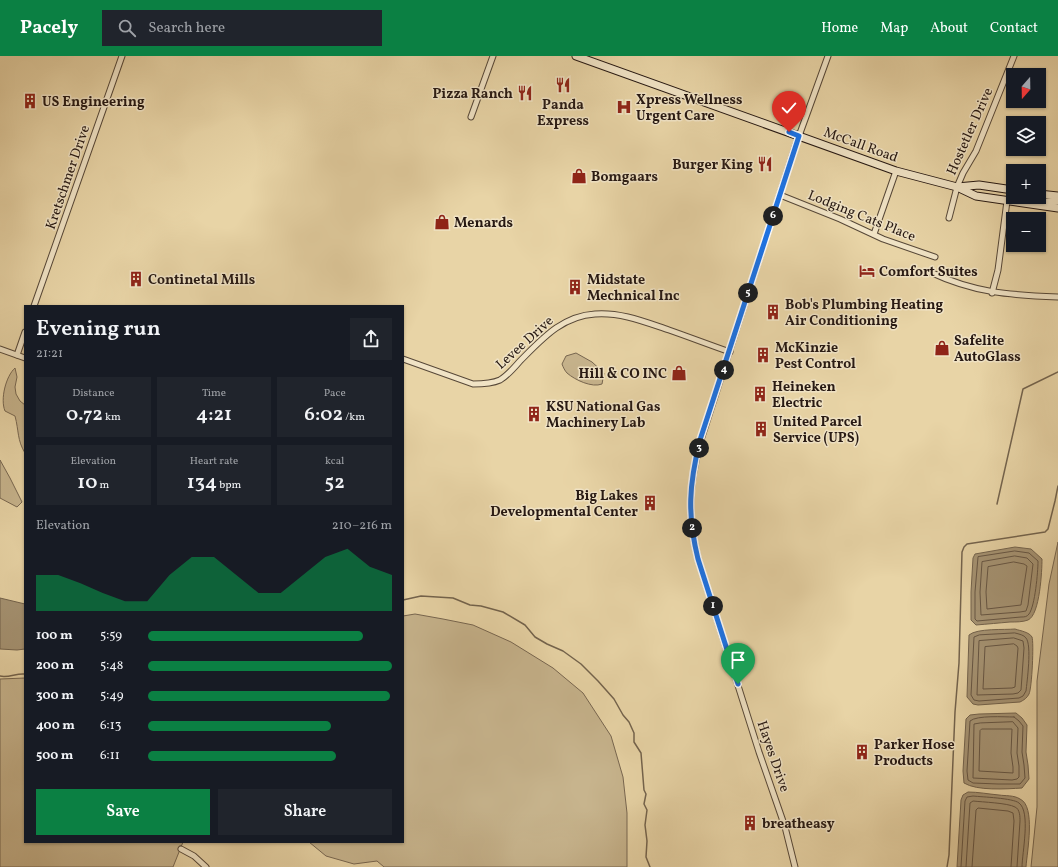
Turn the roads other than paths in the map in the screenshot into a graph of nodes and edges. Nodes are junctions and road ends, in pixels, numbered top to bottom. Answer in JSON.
{"nodes":[{"id":1,"x":122,"y":56,"type":"edge"},
{"id":2,"x":493,"y":56,"type":"edge"},
{"id":3,"x":576,"y":56,"type":"edge"},
{"id":4,"x":828,"y":56,"type":"edge"},
{"id":5,"x":1014,"y":56,"type":"edge"},
{"id":6,"x":471,"y":116,"type":"dead end"},
{"id":7,"x":799,"y":136,"type":"junction"},
{"id":8,"x":896,"y":171,"type":"junction"},
{"id":9,"x":957,"y":187,"type":"junction"},
{"id":10,"x":1006,"y":189,"type":"edge"},
{"id":11,"x":780,"y":195,"type":"junction"},
{"id":12,"x":1046,"y":195,"type":"edge"},
{"id":13,"x":1058,"y":196,"type":"edge"},
{"id":14,"x":1006,"y":198,"type":"edge"},
{"id":15,"x":1058,"y":201,"type":"edge"},
{"id":16,"x":1046,"y":202,"type":"edge"},
{"id":17,"x":1009,"y":204,"type":"edge"},
{"id":18,"x":1031,"y":204,"type":"edge"},
{"id":19,"x":1058,"y":208,"type":"edge"},
{"id":20,"x":949,"y":218,"type":"dead end"},
{"id":21,"x":874,"y":234,"type":"junction"},
{"id":22,"x":935,"y":257,"type":"dead end"},
{"id":23,"x":930,"y":272,"type":"dead end"},
{"id":24,"x":992,"y":293,"type":"junction"},
{"id":25,"x":1058,"y":297,"type":"edge"},
{"id":26,"x":34,"y":305,"type":"edge"},
{"id":27,"x":24,"y":335,"type":"edge"},
{"id":28,"x":0,"y":349,"type":"edge"},
{"id":29,"x":730,"y":352,"type":"junction"},
{"id":30,"x":17,"y":355,"type":"junction"},
{"id":31,"x":24,"y":358,"type":"edge"},
{"id":32,"x":404,"y":359,"type":"edge"},
{"id":33,"x":180,"y":849,"type":"dead end"},
{"id":34,"x":206,"y":867,"type":"edge"},
{"id":35,"x":795,"y":867,"type":"edge"}],
"edges":[{"from":1,"to":26,"type":"street","name":"Kretschmer Drive"},
{"from":2,"to":6,"type":"street"},
{"from":3,"to":7,"type":"main road","name":"McCall Road"},
{"from":4,"to":7,"type":"street","name":"Hayes Drive"},
{"from":5,"to":9,"type":"street","name":"Hostetler Drive"},
{"from":7,"to":8,"type":"main road","name":"McCall Road"},
{"from":7,"to":11,"type":"street","name":"Hayes Drive"},
{"from":8,"to":9,"type":"main road","name":"McCall Road"},
{"from":8,"to":21,"type":"street"},
{"from":9,"to":10,"type":"main road","name":"McCall Road"},
{"from":9,"to":14,"type":"main road","name":"McCall Road"},
{"from":9,"to":20,"type":"street","name":"Hostetler Drive"},
{"from":11,"to":21,"type":"street","name":"Lodging Cats Place"},
{"from":11,"to":29,"type":"street","name":"Hayes Drive"},
{"from":12,"to":13,"type":"main road"},
{"from":15,"to":16,"type":"main road"},
{"from":17,"to":24,"type":"street"},
{"from":18,"to":19,"type":"main road","name":"McCall Road"},
{"from":21,"to":22,"type":"street","name":"Lodging Cats Place"},
{"from":23,"to":24,"type":"street"},
{"from":24,"to":25,"type":"street"},
{"from":27,"to":30,"type":"street"},
{"from":28,"to":30,"type":"street"},
{"from":29,"to":32,"type":"street","name":"Levee Drive"},
{"from":29,"to":35,"type":"street","name":"Hayes Drive"},
{"from":30,"to":31,"type":"street"},
{"from":33,"to":34,"type":"street"}]}
